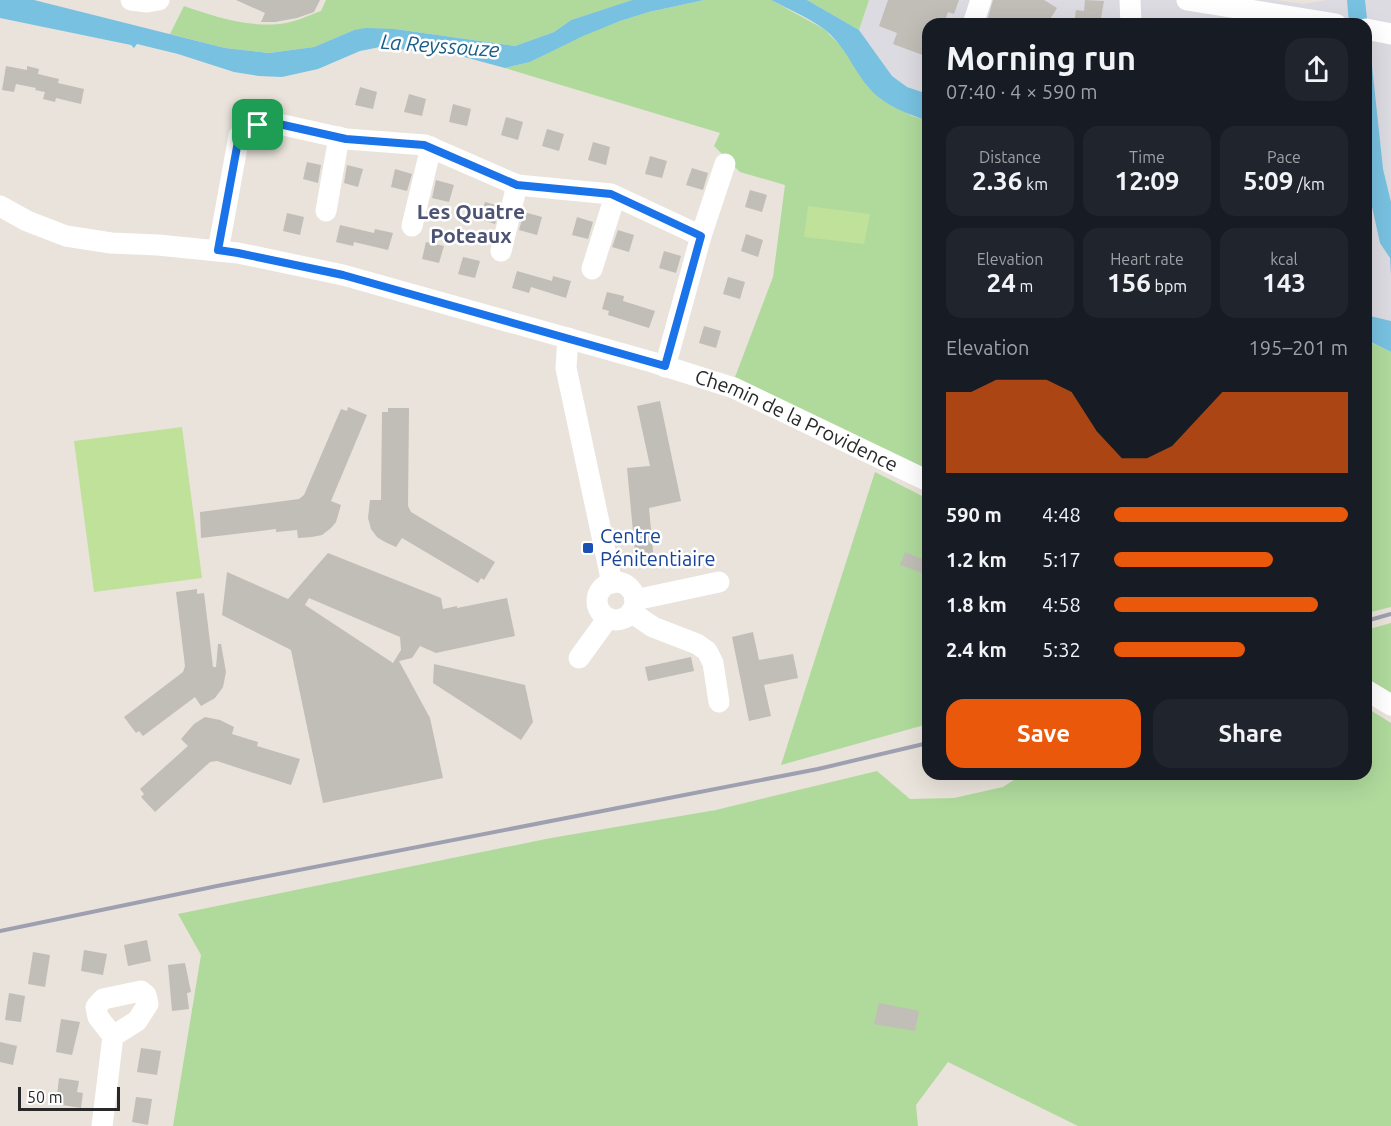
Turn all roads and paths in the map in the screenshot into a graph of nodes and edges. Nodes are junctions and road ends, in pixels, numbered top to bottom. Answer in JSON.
{"nodes":[{"id":1,"x":131,"y":0,"type":"edge"},
{"id":2,"x":159,"y":0,"type":"edge"},
{"id":3,"x":981,"y":0,"type":"edge"},
{"id":4,"x":1130,"y":0,"type":"edge"},
{"id":5,"x":1187,"y":0,"type":"edge"},
{"id":6,"x":1309,"y":16,"type":"edge"},
{"id":7,"x":975,"y":18,"type":"edge"},
{"id":8,"x":1131,"y":18,"type":"edge"},
{"id":9,"x":339,"y":137,"type":"junction"},
{"id":10,"x":431,"y":147,"type":"junction"},
{"id":11,"x":725,"y":164,"type":"dead end"},
{"id":12,"x":517,"y":185,"type":"junction"},
{"id":13,"x":615,"y":196,"type":"junction"},
{"id":14,"x":0,"y":206,"type":"edge"},
{"id":15,"x":326,"y":211,"type":"dead end"},
{"id":16,"x":412,"y":226,"type":"dead end"},
{"id":17,"x":701,"y":236,"type":"junction"},
{"id":18,"x":218,"y":250,"type":"junction"},
{"id":19,"x":501,"y":251,"type":"dead end"},
{"id":20,"x":592,"y":269,"type":"dead end"},
{"id":21,"x":568,"y":338,"type":"junction"},
{"id":22,"x":665,"y":366,"type":"junction"},
{"id":23,"x":922,"y":478,"type":"edge"},
{"id":24,"x":719,"y":582,"type":"dead end"},
{"id":25,"x":612,"y":583,"type":"junction"},
{"id":26,"x":633,"y":606,"type":"junction"},
{"id":27,"x":608,"y":618,"type":"junction"},
{"id":28,"x":579,"y":658,"type":"dead end"},
{"id":29,"x":1372,"y":694,"type":"edge"},
{"id":30,"x":719,"y":702,"type":"dead end"},
{"id":31,"x":1391,"y":705,"type":"edge"},
{"id":32,"x":113,"y":1036,"type":"dead end"},
{"id":33,"x":102,"y":1126,"type":"edge"}],
"edges":[{"from":1,"to":2,"type":"street"},
{"from":3,"to":7,"type":"street"},
{"from":4,"to":8,"type":"street"},
{"from":5,"to":6,"type":"street"},
{"from":9,"to":10,"type":"street"},
{"from":9,"to":15,"type":"street"},
{"from":9,"to":18,"type":"street"},
{"from":10,"to":12,"type":"street"},
{"from":10,"to":16,"type":"street"},
{"from":11,"to":17,"type":"street"},
{"from":12,"to":13,"type":"street"},
{"from":12,"to":19,"type":"street"},
{"from":13,"to":17,"type":"street"},
{"from":13,"to":20,"type":"street"},
{"from":14,"to":18,"type":"street","name":"Chemin de la Providence"},
{"from":17,"to":22,"type":"street"},
{"from":18,"to":21,"type":"street","name":"Chemin de la Providence"},
{"from":21,"to":22,"type":"street","name":"Chemin de la Providence"},
{"from":21,"to":25,"type":"street"},
{"from":22,"to":23,"type":"street","name":"Chemin de la Providence"},
{"from":24,"to":26,"type":"street"},
{"from":25,"to":26,"type":"street"},
{"from":25,"to":27,"type":"street"},
{"from":26,"to":27,"type":"street"},
{"from":26,"to":30,"type":"street"},
{"from":27,"to":28,"type":"street"},
{"from":29,"to":31,"type":"street"},
{"from":32,"to":33,"type":"street"}]}
